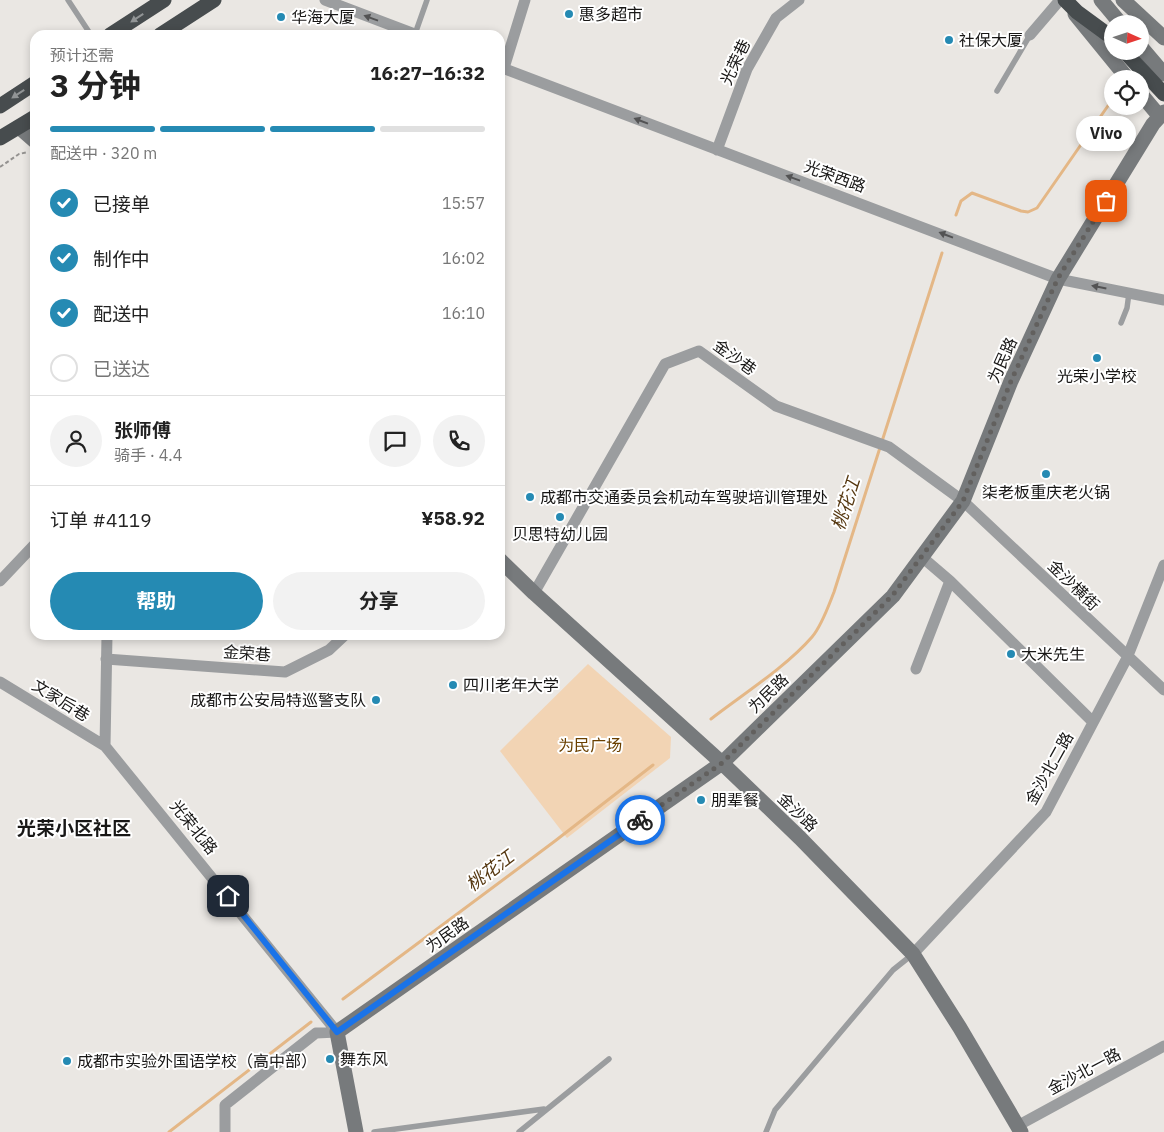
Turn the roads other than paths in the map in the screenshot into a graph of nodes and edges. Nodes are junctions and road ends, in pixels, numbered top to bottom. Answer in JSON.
{"nodes":[{"id":1,"x":68,"y":0,"type":"edge"},
{"id":2,"x":164,"y":0,"type":"edge"},
{"id":3,"x":214,"y":0,"type":"edge"},
{"id":4,"x":325,"y":0,"type":"edge"},
{"id":5,"x":427,"y":0,"type":"edge"},
{"id":6,"x":525,"y":0,"type":"edge"},
{"id":7,"x":799,"y":0,"type":"edge"},
{"id":8,"x":1063,"y":0,"type":"edge"},
{"id":9,"x":1078,"y":0,"type":"edge"},
{"id":10,"x":1101,"y":0,"type":"edge"},
{"id":11,"x":1123,"y":0,"type":"edge"},
{"id":12,"x":1135,"y":0,"type":"edge"},
{"id":13,"x":1114,"y":15,"type":"edge"},
{"id":14,"x":1104,"y":29,"type":"edge"},
{"id":15,"x":88,"y":30,"type":"edge"},
{"id":16,"x":118,"y":30,"type":"edge"},
{"id":17,"x":168,"y":30,"type":"edge"},
{"id":18,"x":403,"y":30,"type":"edge"},
{"id":19,"x":418,"y":30,"type":"edge"},
{"id":20,"x":1104,"y":32,"type":"edge"},
{"id":21,"x":1162,"y":34,"type":"edge"},
{"id":22,"x":1030,"y":35,"type":"joint"},
{"id":23,"x":1149,"y":56,"type":"edge"},
{"id":24,"x":505,"y":59,"type":"edge"},
{"id":25,"x":1132,"y":60,"type":"edge"},
{"id":26,"x":505,"y":69,"type":"edge"},
{"id":27,"x":1121,"y":70,"type":"edge"},
{"id":28,"x":1164,"y":74,"type":"edge"},
{"id":29,"x":30,"y":86,"type":"edge"},
{"id":30,"x":997,"y":91,"type":"dead end"},
{"id":31,"x":1164,"y":94,"type":"edge"},
{"id":32,"x":1149,"y":102,"type":"edge"},
{"id":33,"x":0,"y":106,"type":"edge"},
{"id":34,"x":1162,"y":114,"type":"edge"},
{"id":35,"x":30,"y":119,"type":"edge"},
{"id":36,"x":19,"y":127,"type":"junction"},
{"id":37,"x":30,"y":137,"type":"edge"},
{"id":38,"x":0,"y":138,"type":"edge"},
{"id":39,"x":717,"y":150,"type":"junction"},
{"id":40,"x":1058,"y":278,"type":"junction"},
{"id":41,"x":1129,"y":293,"type":"junction"},
{"id":42,"x":1164,"y":300,"type":"edge"},
{"id":43,"x":1121,"y":323,"type":"dead end"},
{"id":44,"x":963,"y":501,"type":"junction"},
{"id":45,"x":30,"y":549,"type":"edge"},
{"id":46,"x":922,"y":556,"type":"junction"},
{"id":47,"x":505,"y":565,"type":"edge"},
{"id":48,"x":1164,"y":565,"type":"edge"},
{"id":49,"x":0,"y":581,"type":"edge"},
{"id":50,"x":950,"y":581,"type":"junction"},
{"id":51,"x":534,"y":593,"type":"junction"},
{"id":52,"x":107,"y":640,"type":"edge"},
{"id":53,"x":339,"y":640,"type":"edge"},
{"id":54,"x":1127,"y":658,"type":"junction"},
{"id":55,"x":106,"y":659,"type":"junction"},
{"id":56,"x":916,"y":668,"type":"dead end"},
{"id":57,"x":0,"y":682,"type":"edge"},
{"id":58,"x":1164,"y":690,"type":"edge"},
{"id":59,"x":1093,"y":722,"type":"junction"},
{"id":60,"x":104,"y":746,"type":"junction"},
{"id":61,"x":722,"y":763,"type":"junction"},
{"id":62,"x":913,"y":954,"type":"junction"},
{"id":63,"x":337,"y":1032,"type":"junction"},
{"id":64,"x":1164,"y":1046,"type":"edge"},
{"id":65,"x":609,"y":1059,"type":"dead end"},
{"id":66,"x":544,"y":1109,"type":"junction"},
{"id":67,"x":1020,"y":1128,"type":"edge"},
{"id":68,"x":225,"y":1132,"type":"edge"},
{"id":69,"x":356,"y":1132,"type":"edge"},
{"id":70,"x":374,"y":1132,"type":"edge"},
{"id":71,"x":519,"y":1132,"type":"edge"},
{"id":72,"x":766,"y":1132,"type":"edge"}],
"edges":[{"from":1,"to":15,"type":"lane"},
{"from":2,"to":16,"type":"highway","one_way":true},
{"from":3,"to":17,"type":"highway"},
{"from":18,"to":4,"type":"street","one_way":true},
{"from":5,"to":19,"type":"lane"},
{"from":6,"to":24,"type":"street"},
{"from":7,"to":39,"type":"street","name":"光荣巷"},
{"from":8,"to":20,"type":"highway"},
{"from":8,"to":22,"type":"street"},
{"from":8,"to":27,"type":"street"},
{"from":9,"to":14,"type":"highway"},
{"from":10,"to":13,"type":"street"},
{"from":11,"to":21,"type":"street"},
{"from":12,"to":21,"type":"street"},
{"from":22,"to":30,"type":"lane"},
{"from":23,"to":28,"type":"street"},
{"from":25,"to":31,"type":"highway"},
{"from":39,"to":26,"type":"street","name":"光荣西路","one_way":true},
{"from":29,"to":33,"type":"highway","one_way":true},
{"from":32,"to":34,"type":"street"},
{"from":34,"to":40,"type":"street","name":"为民路"},
{"from":35,"to":36,"type":"highway"},
{"from":36,"to":37,"type":"street"},
{"from":36,"to":38,"type":"highway"},
{"from":40,"to":39,"type":"street","name":"光荣西路","one_way":true},
{"from":41,"to":40,"type":"street","name":"光荣西路","one_way":true},
{"from":40,"to":44,"type":"street","name":"为民路"},
{"from":41,"to":42,"type":"street","name":"光荣西路"},
{"from":41,"to":43,"type":"lane"},
{"from":44,"to":46,"type":"street","name":"为民路"},
{"from":44,"to":51,"type":"street","name":"金沙巷"},
{"from":44,"to":54,"type":"street","name":"金沙横街"},
{"from":45,"to":49,"type":"street"},
{"from":46,"to":50,"type":"street"},
{"from":46,"to":61,"type":"street","name":"为民路"},
{"from":47,"to":51,"type":"street","name":"金沙路"},
{"from":48,"to":54,"type":"street","name":"金沙北二路"},
{"from":50,"to":56,"type":"street"},
{"from":50,"to":59,"type":"street"},
{"from":51,"to":61,"type":"street","name":"金沙路"},
{"from":52,"to":55,"type":"street"},
{"from":53,"to":55,"type":"street","name":"金荣巷"},
{"from":54,"to":58,"type":"street","name":"金沙横街"},
{"from":54,"to":59,"type":"street","name":"金沙北二路"},
{"from":55,"to":60,"type":"street"},
{"from":57,"to":60,"type":"street","name":"文家后巷"},
{"from":59,"to":62,"type":"street","name":"金沙北二路"},
{"from":60,"to":63,"type":"street","name":"光荣北路"},
{"from":61,"to":62,"type":"street","name":"金沙路"},
{"from":61,"to":63,"type":"street","name":"为民路"},
{"from":62,"to":67,"type":"street","name":"金沙路"},
{"from":62,"to":72,"type":"lane"},
{"from":63,"to":68,"type":"street","name":"为民路"},
{"from":63,"to":69,"type":"street","name":"光荣北路"},
{"from":64,"to":67,"type":"street","name":"金沙北一路"},
{"from":65,"to":66,"type":"lane"},
{"from":66,"to":70,"type":"lane"},
{"from":66,"to":71,"type":"lane"}]}
